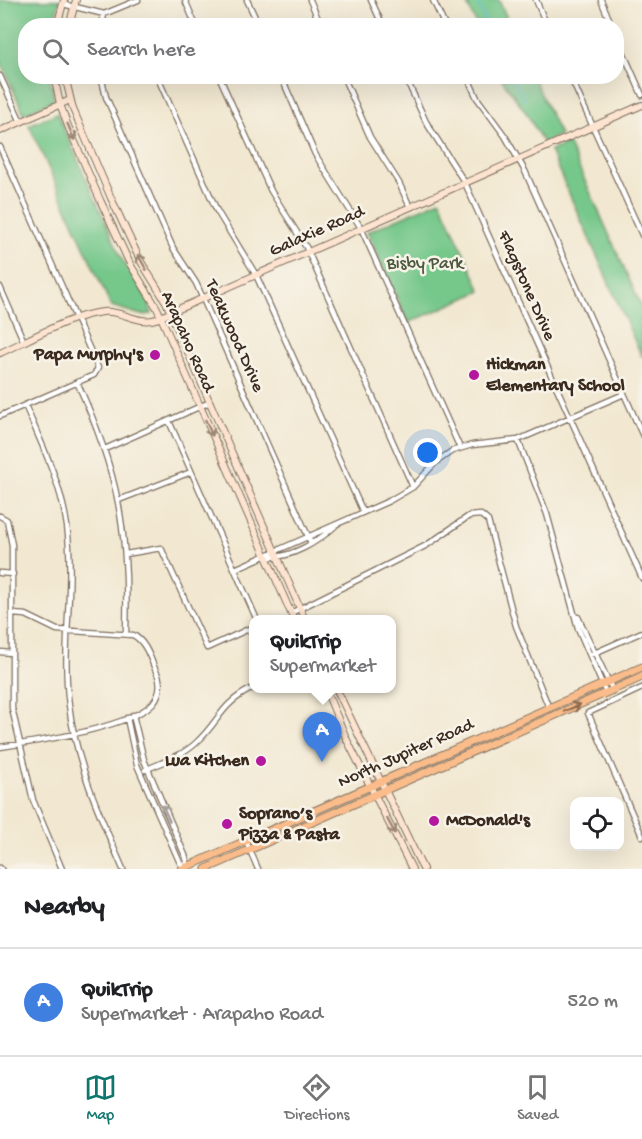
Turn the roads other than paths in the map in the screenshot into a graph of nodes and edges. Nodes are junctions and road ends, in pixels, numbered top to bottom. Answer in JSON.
{"nodes":[{"id":1,"x":138,"y":0,"type":"edge"},
{"id":2,"x":184,"y":0,"type":"edge"},
{"id":3,"x":248,"y":0,"type":"edge"},
{"id":4,"x":310,"y":0,"type":"edge"},
{"id":5,"x":371,"y":0,"type":"edge"},
{"id":6,"x":434,"y":0,"type":"edge"},
{"id":7,"x":536,"y":0,"type":"edge"},
{"id":8,"x":601,"y":0,"type":"edge"},
{"id":9,"x":64,"y":2,"type":"edge"},
{"id":10,"x":75,"y":3,"type":"edge"},
{"id":11,"x":104,"y":14,"type":"junction"},
{"id":12,"x":59,"y":18,"type":"edge"},
{"id":13,"x":71,"y":18,"type":"edge"},
{"id":14,"x":103,"y":18,"type":"edge"},
{"id":15,"x":192,"y":18,"type":"edge"},
{"id":16,"x":256,"y":18,"type":"edge"},
{"id":17,"x":318,"y":18,"type":"edge"},
{"id":18,"x":379,"y":18,"type":"edge"},
{"id":19,"x":442,"y":18,"type":"edge"},
{"id":20,"x":544,"y":18,"type":"edge"},
{"id":21,"x":609,"y":18,"type":"edge"},
{"id":22,"x":624,"y":54,"type":"edge"},
{"id":23,"x":0,"y":76,"type":"edge"},
{"id":24,"x":56,"y":84,"type":"edge"},
{"id":25,"x":67,"y":84,"type":"edge"},
{"id":26,"x":102,"y":84,"type":"edge"},
{"id":27,"x":161,"y":84,"type":"edge"},
{"id":28,"x":223,"y":84,"type":"edge"},
{"id":29,"x":285,"y":84,"type":"edge"},
{"id":30,"x":347,"y":84,"type":"edge"},
{"id":31,"x":409,"y":84,"type":"edge"},
{"id":32,"x":471,"y":84,"type":"edge"},
{"id":33,"x":574,"y":84,"type":"edge"},
{"id":34,"x":6,"y":90,"type":"junction"},
{"id":35,"x":0,"y":93,"type":"edge"},
{"id":36,"x":642,"y":95,"type":"edge"},
{"id":37,"x":70,"y":100,"type":"junction"},
{"id":38,"x":60,"y":104,"type":"junction"},
{"id":39,"x":642,"y":105,"type":"edge"},
{"id":40,"x":21,"y":122,"type":"junction"},
{"id":41,"x":593,"y":127,"type":"junction"},
{"id":42,"x":0,"y":131,"type":"edge"},
{"id":43,"x":0,"y":147,"type":"edge"},
{"id":44,"x":518,"y":160,"type":"junction"},
{"id":45,"x":465,"y":183,"type":"junction"},
{"id":46,"x":410,"y":207,"type":"junction"},
{"id":47,"x":361,"y":228,"type":"junction"},
{"id":48,"x":642,"y":235,"type":"edge"},
{"id":49,"x":308,"y":252,"type":"junction"},
{"id":50,"x":256,"y":275,"type":"junction"},
{"id":51,"x":0,"y":287,"type":"edge"},
{"id":52,"x":203,"y":298,"type":"junction"},
{"id":53,"x":171,"y":313,"type":"junction"},
{"id":54,"x":161,"y":317,"type":"junction"},
{"id":55,"x":76,"y":320,"type":"junction"},
{"id":56,"x":24,"y":342,"type":"junction"},
{"id":57,"x":0,"y":353,"type":"edge"},
{"id":58,"x":77,"y":382,"type":"junction"},
{"id":59,"x":624,"y":394,"type":"junction"},
{"id":60,"x":210,"y":402,"type":"junction"},
{"id":61,"x":25,"y":405,"type":"junction"},
{"id":62,"x":200,"y":407,"type":"junction"},
{"id":63,"x":0,"y":416,"type":"edge"},
{"id":64,"x":570,"y":418,"type":"junction"},
{"id":65,"x":169,"y":421,"type":"junction"},
{"id":66,"x":642,"y":434,"type":"edge"},
{"id":67,"x":518,"y":440,"type":"junction"},
{"id":68,"x":460,"y":448,"type":"junction"},
{"id":69,"x":105,"y":449,"type":"junction"},
{"id":70,"x":191,"y":472,"type":"junction"},
{"id":71,"x":413,"y":487,"type":"junction"},
{"id":72,"x":119,"y":500,"type":"junction"},
{"id":73,"x":363,"y":512,"type":"junction"},
{"id":74,"x":0,"y":516,"type":"edge"},
{"id":75,"x":336,"y":525,"type":"junction"},
{"id":76,"x":308,"y":535,"type":"junction"},
{"id":77,"x":311,"y":543,"type":"junction"},
{"id":78,"x":126,"y":554,"type":"junction"},
{"id":79,"x":276,"y":554,"type":"junction"},
{"id":80,"x":266,"y":557,"type":"junction"},
{"id":81,"x":235,"y":569,"type":"junction"},
{"id":82,"x":0,"y":573,"type":"edge"},
{"id":83,"x":13,"y":574,"type":"junction"},
{"id":84,"x":642,"y":578,"type":"edge"},
{"id":85,"x":300,"y":609,"type":"junction"},
{"id":86,"x":12,"y":614,"type":"junction"},
{"id":87,"x":255,"y":615,"type":"edge"},
{"id":88,"x":292,"y":615,"type":"edge"},
{"id":89,"x":293,"y":615,"type":"edge"},
{"id":90,"x":303,"y":615,"type":"edge"},
{"id":91,"x":576,"y":615,"type":"junction"},
{"id":92,"x":249,"y":629,"type":"edge"},
{"id":93,"x":69,"y":631,"type":"junction"},
{"id":94,"x":126,"y":632,"type":"junction"},
{"id":95,"x":642,"y":632,"type":"edge"},
{"id":96,"x":0,"y":652,"type":"edge"},
{"id":97,"x":12,"y":652,"type":"junction"},
{"id":98,"x":596,"y":652,"type":"junction"},
{"id":99,"x":590,"y":655,"type":"junction"},
{"id":100,"x":639,"y":668,"type":"edge"},
{"id":101,"x":606,"y":680,"type":"junction"},
{"id":102,"x":641,"y":682,"type":"edge"},
{"id":103,"x":249,"y":691,"type":"edge"},
{"id":104,"x":610,"y":692,"type":"junction"},
{"id":105,"x":327,"y":693,"type":"edge"},
{"id":106,"x":338,"y":693,"type":"edge"},
{"id":107,"x":549,"y":707,"type":"junction"},
{"id":108,"x":134,"y":715,"type":"junction"},
{"id":109,"x":553,"y":716,"type":"junction"},
{"id":110,"x":127,"y":718,"type":"junction"},
{"id":111,"x":499,"y":730,"type":"junction"},
{"id":112,"x":74,"y":733,"type":"junction"},
{"id":113,"x":483,"y":736,"type":"junction"},
{"id":114,"x":495,"y":742,"type":"junction"},
{"id":115,"x":20,"y":744,"type":"junction"},
{"id":116,"x":0,"y":747,"type":"edge"},
{"id":117,"x":446,"y":753,"type":"junction"},
{"id":118,"x":449,"y":763,"type":"junction"},
{"id":119,"x":147,"y":769,"type":"junction"},
{"id":120,"x":140,"y":772,"type":"junction"},
{"id":121,"x":381,"y":783,"type":"junction"},
{"id":122,"x":370,"y":787,"type":"junction"},
{"id":123,"x":385,"y":791,"type":"junction"},
{"id":124,"x":375,"y":795,"type":"junction"},
{"id":125,"x":312,"y":812,"type":"junction"},
{"id":126,"x":316,"y":821,"type":"junction"},
{"id":127,"x":642,"y":836,"type":"edge"},
{"id":128,"x":246,"y":841,"type":"junction"},
{"id":129,"x":249,"y":850,"type":"junction"},
{"id":130,"x":185,"y":868,"type":"edge"},
{"id":131,"x":62,"y":869,"type":"edge"},
{"id":132,"x":123,"y":869,"type":"edge"},
{"id":133,"x":206,"y":869,"type":"edge"},
{"id":134,"x":258,"y":869,"type":"edge"},
{"id":135,"x":412,"y":869,"type":"edge"},
{"id":136,"x":423,"y":869,"type":"edge"}],
"edges":[{"from":1,"to":11,"type":"street"},
{"from":2,"to":15,"type":"street"},
{"from":3,"to":16,"type":"street"},
{"from":4,"to":17,"type":"street"},
{"from":5,"to":18,"type":"street"},
{"from":6,"to":19,"type":"street"},
{"from":7,"to":20,"type":"street"},
{"from":8,"to":21,"type":"street"},
{"from":9,"to":10,"type":"street"},
{"from":9,"to":12,"type":"main road"},
{"from":10,"to":11,"type":"street"},
{"from":10,"to":13,"type":"main road"},
{"from":11,"to":14,"type":"street"},
{"from":22,"to":36,"type":"street"},
{"from":23,"to":34,"type":"street"},
{"from":24,"to":38,"type":"main road","name":"Arapaho Road"},
{"from":25,"to":37,"type":"main road","name":"Arapaho Road"},
{"from":26,"to":52,"type":"street","name":"Teakwood Drive"},
{"from":27,"to":50,"type":"street"},
{"from":28,"to":49,"type":"street"},
{"from":29,"to":47,"type":"street"},
{"from":30,"to":46,"type":"street"},
{"from":31,"to":45,"type":"street","name":"Flagstone Drive"},
{"from":32,"to":44,"type":"street"},
{"from":33,"to":41,"type":"street"},
{"from":34,"to":35,"type":"street"},
{"from":34,"to":40,"type":"street"},
{"from":37,"to":38,"type":"main road"},
{"from":53,"to":37,"type":"main road","name":"Arapaho Road","one_way":true},
{"from":38,"to":40,"type":"main road"},
{"from":38,"to":54,"type":"main road","name":"Arapaho Road","one_way":true},
{"from":39,"to":41,"type":"main road","name":"Galaxie Road"},
{"from":40,"to":42,"type":"main road"},
{"from":41,"to":44,"type":"main road","name":"Galaxie Road"},
{"from":41,"to":48,"type":"street"},
{"from":43,"to":55,"type":"street"},
{"from":44,"to":45,"type":"main road","name":"Galaxie Road"},
{"from":44,"to":59,"type":"street"},
{"from":45,"to":46,"type":"main road","name":"Galaxie Road"},
{"from":45,"to":64,"type":"street","name":"Flagstone Drive"},
{"from":46,"to":47,"type":"main road","name":"Galaxie Road"},
{"from":47,"to":49,"type":"main road","name":"Galaxie Road"},
{"from":47,"to":68,"type":"street"},
{"from":49,"to":50,"type":"main road","name":"Galaxie Road"},
{"from":49,"to":71,"type":"street"},
{"from":50,"to":52,"type":"main road","name":"Galaxie Road"},
{"from":50,"to":73,"type":"street"},
{"from":51,"to":56,"type":"street"},
{"from":52,"to":53,"type":"main road","name":"Galaxie Road"},
{"from":52,"to":76,"type":"street","name":"Teakwood Drive"},
{"from":53,"to":54,"type":"main road","name":"Galaxie Road"},
{"from":53,"to":60,"type":"main road","name":"Arapaho Road"},
{"from":54,"to":55,"type":"main road","name":"Galaxie Road"},
{"from":54,"to":62,"type":"main road","name":"Arapaho Road"},
{"from":55,"to":56,"type":"main road","name":"Galaxie Road"},
{"from":55,"to":58,"type":"street"},
{"from":56,"to":57,"type":"main road","name":"Galaxie Road"},
{"from":58,"to":61,"type":"street"},
{"from":58,"to":69,"type":"street"},
{"from":59,"to":64,"type":"street"},
{"from":59,"to":66,"type":"street"},
{"from":60,"to":62,"type":"street"},
{"from":60,"to":79,"type":"main road","name":"Arapaho Road"},
{"from":61,"to":63,"type":"street"},
{"from":61,"to":93,"type":"street"},
{"from":62,"to":65,"type":"street"},
{"from":62,"to":80,"type":"main road","name":"Arapaho Road","one_way":true},
{"from":64,"to":67,"type":"street"},
{"from":64,"to":84,"type":"street","name":"Flagstone Drive"},
{"from":65,"to":69,"type":"street"},
{"from":65,"to":70,"type":"street"},
{"from":67,"to":68,"type":"street"},
{"from":67,"to":91,"type":"street"},
{"from":68,"to":71,"type":"street"},
{"from":69,"to":72,"type":"street"},
{"from":70,"to":72,"type":"street"},
{"from":70,"to":81,"type":"street"},
{"from":71,"to":73,"type":"street"},
{"from":72,"to":78,"type":"street"},
{"from":73,"to":75,"type":"street"},
{"from":74,"to":83,"type":"street"},
{"from":75,"to":76,"type":"street"},
{"from":75,"to":77,"type":"street"},
{"from":76,"to":77,"type":"street","name":"Teakwood Drive"},
{"from":76,"to":79,"type":"street"},
{"from":77,"to":79,"type":"street"},
{"from":78,"to":92,"type":"street"},
{"from":78,"to":94,"type":"street"},
{"from":79,"to":80,"type":"street"},
{"from":79,"to":85,"type":"main road","name":"Arapaho Road"},
{"from":80,"to":81,"type":"street"},
{"from":80,"to":88,"type":"main road","name":"Arapaho Road"},
{"from":81,"to":87,"type":"street"},
{"from":82,"to":83,"type":"street"},
{"from":83,"to":86,"type":"street"},
{"from":85,"to":89,"type":"street"},
{"from":85,"to":90,"type":"main road","name":"Arapaho Road"},
{"from":85,"to":107,"type":"street"},
{"from":86,"to":93,"type":"street"},
{"from":86,"to":97,"type":"street"},
{"from":91,"to":98,"type":"street"},
{"from":91,"to":99,"type":"street"},
{"from":93,"to":94,"type":"street"},
{"from":93,"to":112,"type":"street"},
{"from":94,"to":108,"type":"street"},
{"from":95,"to":98,"type":"street"},
{"from":96,"to":97,"type":"street"},
{"from":97,"to":115,"type":"street"},
{"from":98,"to":99,"type":"street"},
{"from":98,"to":101,"type":"street"},
{"from":99,"to":101,"type":"street"},
{"from":100,"to":101,"type":"main road","name":"North Jupiter Road"},
{"from":100,"to":102,"type":"street"},
{"from":101,"to":104,"type":"street"},
{"from":101,"to":107,"type":"main road","name":"North Jupiter Road"},
{"from":102,"to":104,"type":"main road","name":"North Jupiter Road"},
{"from":102,"to":127,"type":"street"},
{"from":103,"to":119,"type":"street"},
{"from":109,"to":104,"type":"main road","name":"North Jupiter Road","one_way":true},
{"from":105,"to":122,"type":"main road"},
{"from":106,"to":121,"type":"main road"},
{"from":107,"to":109,"type":"street"},
{"from":107,"to":111,"type":"main road","name":"North Jupiter Road"},
{"from":108,"to":110,"type":"street"},
{"from":108,"to":119,"type":"street"},
{"from":109,"to":114,"type":"main road","name":"North Jupiter Road"},
{"from":110,"to":112,"type":"street"},
{"from":110,"to":120,"type":"street"},
{"from":111,"to":113,"type":"main road","name":"North Jupiter Road"},
{"from":111,"to":114,"type":"main road"},
{"from":112,"to":115,"type":"street"},
{"from":112,"to":132,"type":"street"},
{"from":113,"to":114,"type":"main road"},
{"from":113,"to":117,"type":"main road","name":"North Jupiter Road"},
{"from":114,"to":118,"type":"main road","name":"North Jupiter Road"},
{"from":115,"to":116,"type":"street"},
{"from":115,"to":131,"type":"street"},
{"from":117,"to":118,"type":"main road"},
{"from":117,"to":121,"type":"main road","name":"North Jupiter Road"},
{"from":118,"to":123,"type":"main road","name":"North Jupiter Road"},
{"from":119,"to":120,"type":"street"},
{"from":130,"to":119,"type":"street","one_way":true},
{"from":120,"to":130,"type":"street"},
{"from":121,"to":122,"type":"main road","name":"North Jupiter Road"},
{"from":121,"to":123,"type":"main road"},
{"from":122,"to":124,"type":"main road"},
{"from":122,"to":125,"type":"main road","name":"North Jupiter Road"},
{"from":123,"to":124,"type":"main road","name":"North Jupiter Road"},
{"from":123,"to":136,"type":"main road"},
{"from":124,"to":126,"type":"main road","name":"North Jupiter Road"},
{"from":124,"to":135,"type":"main road","one_way":true},
{"from":125,"to":126,"type":"main road"},
{"from":125,"to":128,"type":"main road","name":"North Jupiter Road"},
{"from":126,"to":129,"type":"main road","name":"North Jupiter Road"},
{"from":128,"to":129,"type":"street"},
{"from":128,"to":130,"type":"main road","name":"North Jupiter Road"},
{"from":129,"to":133,"type":"main road","name":"North Jupiter Road"},
{"from":129,"to":134,"type":"street"}]}
